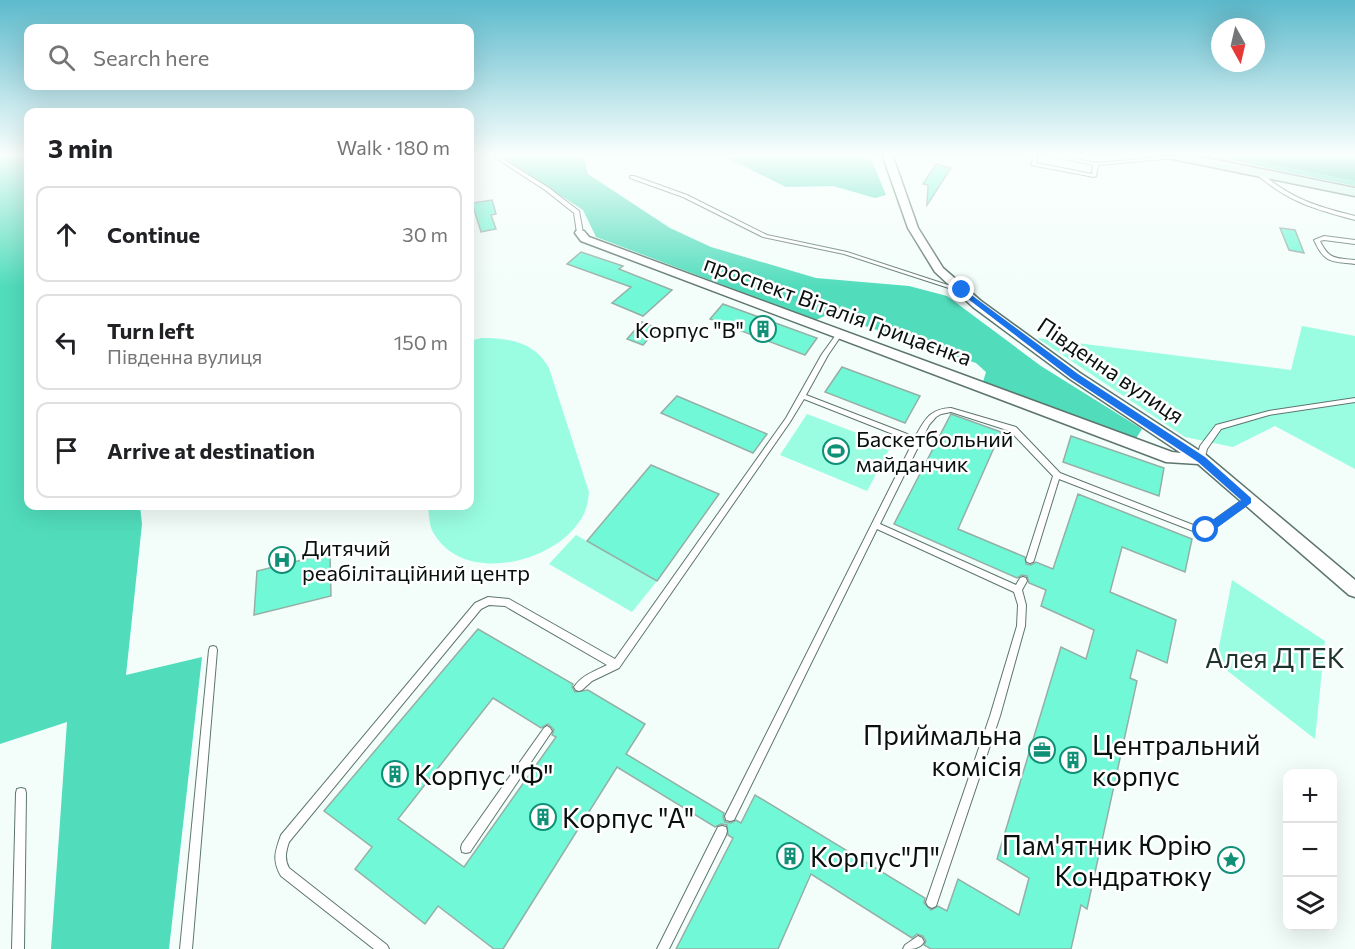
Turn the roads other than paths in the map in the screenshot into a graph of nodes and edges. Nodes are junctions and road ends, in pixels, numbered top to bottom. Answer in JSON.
{"nodes":[{"id":1,"x":559,"y":198,"type":"edge"},
{"id":2,"x":690,"y":198,"type":"edge"},
{"id":3,"x":903,"y":198,"type":"edge"},
{"id":4,"x":1292,"y":198,"type":"edge"},
{"id":5,"x":1355,"y":218,"type":"edge"},
{"id":6,"x":580,"y":233,"type":"joint"},
{"id":7,"x":1355,"y":242,"type":"edge"},
{"id":8,"x":1355,"y":262,"type":"edge"},
{"id":9,"x":962,"y":290,"type":"junction"},
{"id":10,"x":840,"y":333,"type":"junction"},
{"id":11,"x":803,"y":396,"type":"junction"},
{"id":12,"x":1355,"y":400,"type":"edge"},
{"id":13,"x":917,"y":441,"type":"junction"},
{"id":14,"x":1201,"y":459,"type":"junction"},
{"id":15,"x":1057,"y":476,"type":"junction"},
{"id":16,"x":1248,"y":500,"type":"junction"},
{"id":17,"x":875,"y":525,"type":"junction"},
{"id":18,"x":1030,"y":560,"type":"dead end"},
{"id":19,"x":1355,"y":590,"type":"edge"},
{"id":20,"x":213,"y":650,"type":"dead end"},
{"id":21,"x":616,"y":665,"type":"junction"},
{"id":22,"x":579,"y":687,"type":"dead end"},
{"id":23,"x":547,"y":731,"type":"dead end"},
{"id":24,"x":21,"y":793,"type":"dead end"},
{"id":25,"x":730,"y":816,"type":"dead end"},
{"id":26,"x":722,"y":831,"type":"dead end"},
{"id":27,"x":465,"y":848,"type":"dead end"},
{"id":28,"x":932,"y":902,"type":"dead end"},
{"id":29,"x":18,"y":949,"type":"edge"},
{"id":30,"x":186,"y":949,"type":"edge"},
{"id":31,"x":383,"y":949,"type":"edge"},
{"id":32,"x":663,"y":949,"type":"edge"}],
"edges":[{"from":1,"to":6,"type":"lane","name":"проспект Віталія Грицаєнка"},
{"from":2,"to":9,"type":"lane"},
{"from":3,"to":9,"type":"street","name":"Південна вулиця"},
{"from":4,"to":5,"type":"lane"},
{"from":6,"to":10,"type":"street","name":"проспект Віталія Грицаєнка"},
{"from":7,"to":8,"type":"lane"},
{"from":9,"to":14,"type":"street","name":"Південна вулиця"},
{"from":10,"to":11,"type":"lane"},
{"from":10,"to":14,"type":"street","name":"проспект Віталія Грицаєнка"},
{"from":11,"to":13,"type":"lane"},
{"from":11,"to":21,"type":"lane"},
{"from":12,"to":14,"type":"lane"},
{"from":13,"to":15,"type":"lane"},
{"from":13,"to":17,"type":"lane"},
{"from":14,"to":16,"type":"street","name":"Південна вулиця"},
{"from":15,"to":16,"type":"lane"},
{"from":15,"to":18,"type":"lane"},
{"from":16,"to":19,"type":"street","name":"Південна вулиця"},
{"from":17,"to":25,"type":"lane"},
{"from":17,"to":28,"type":"lane"},
{"from":20,"to":30,"type":"lane"},
{"from":21,"to":22,"type":"lane"},
{"from":21,"to":31,"type":"lane"},
{"from":23,"to":27,"type":"lane"},
{"from":24,"to":29,"type":"lane"},
{"from":26,"to":32,"type":"lane"}]}
